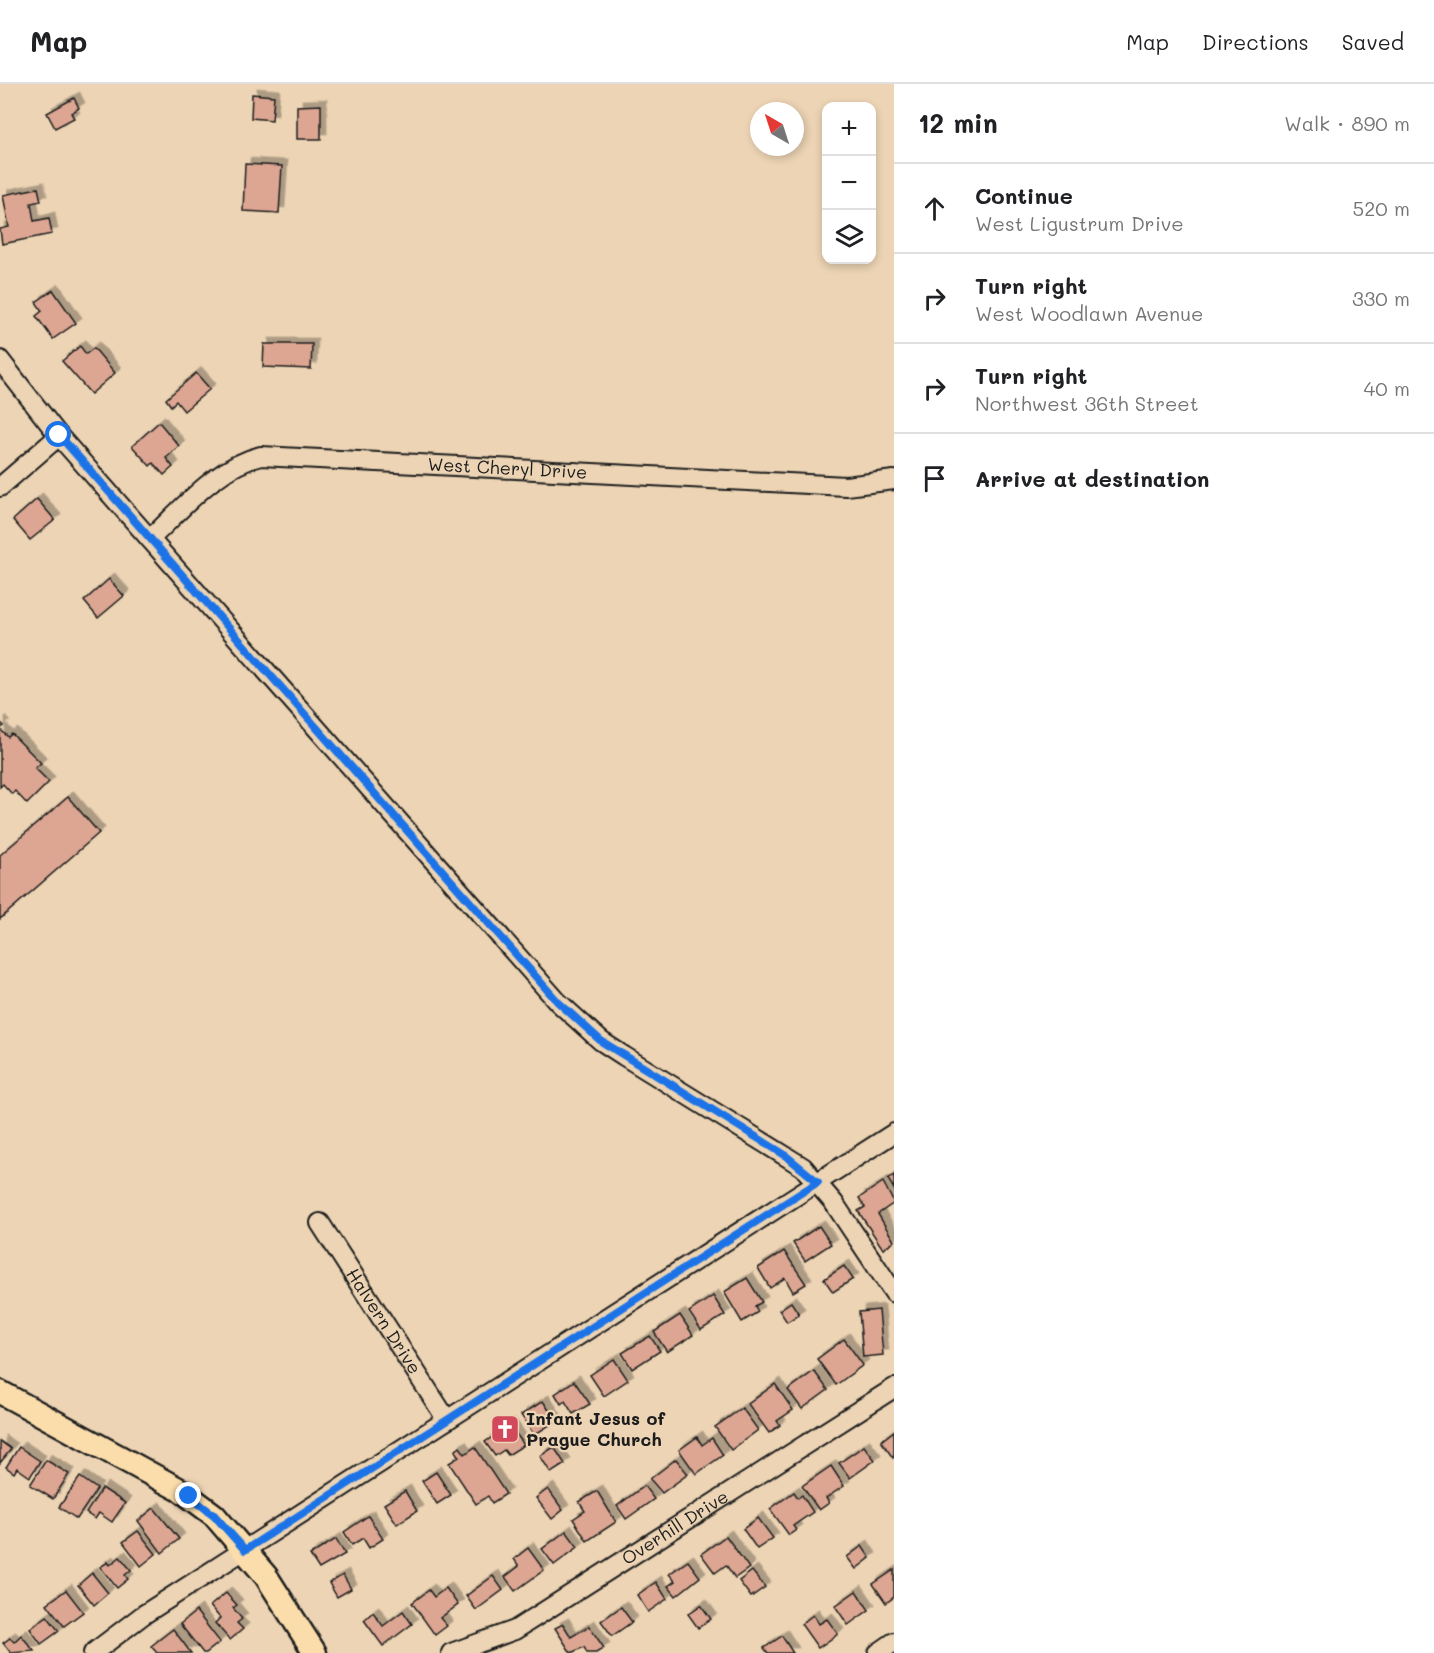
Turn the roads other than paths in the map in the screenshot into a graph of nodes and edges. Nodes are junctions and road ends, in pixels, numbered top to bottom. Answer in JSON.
{"nodes":[{"id":1,"x":0,"y":360,"type":"edge"},
{"id":2,"x":59,"y":435,"type":"junction"},
{"id":3,"x":894,"y":480,"type":"edge"},
{"id":4,"x":0,"y":487,"type":"edge"},
{"id":5,"x":150,"y":539,"type":"junction"},
{"id":6,"x":894,"y":1133,"type":"edge"},
{"id":7,"x":818,"y":1182,"type":"junction"},
{"id":8,"x":320,"y":1223,"type":"dead end"},
{"id":9,"x":894,"y":1293,"type":"edge"},
{"id":10,"x":894,"y":1388,"type":"edge"},
{"id":11,"x":0,"y":1392,"type":"edge"},
{"id":12,"x":447,"y":1420,"type":"junction"},
{"id":13,"x":245,"y":1550,"type":"junction"},
{"id":14,"x":894,"y":1642,"type":"edge"},
{"id":15,"x":93,"y":1653,"type":"edge"},
{"id":16,"x":315,"y":1653,"type":"edge"},
{"id":17,"x":451,"y":1653,"type":"edge"},
{"id":18,"x":878,"y":1653,"type":"edge"}],
"edges":[{"from":1,"to":2,"type":"street"},
{"from":2,"to":4,"type":"street"},
{"from":2,"to":5,"type":"street"},
{"from":3,"to":5,"type":"street","name":"West Cheryl Drive"},
{"from":5,"to":7,"type":"street"},
{"from":6,"to":7,"type":"street"},
{"from":7,"to":9,"type":"street"},
{"from":7,"to":12,"type":"street"},
{"from":8,"to":12,"type":"street","name":"Halvern Drive"},
{"from":10,"to":17,"type":"street","name":"Overhill Drive"},
{"from":11,"to":13,"type":"main road"},
{"from":12,"to":13,"type":"street"},
{"from":13,"to":15,"type":"street"},
{"from":13,"to":16,"type":"main road"},
{"from":14,"to":18,"type":"street"}]}
